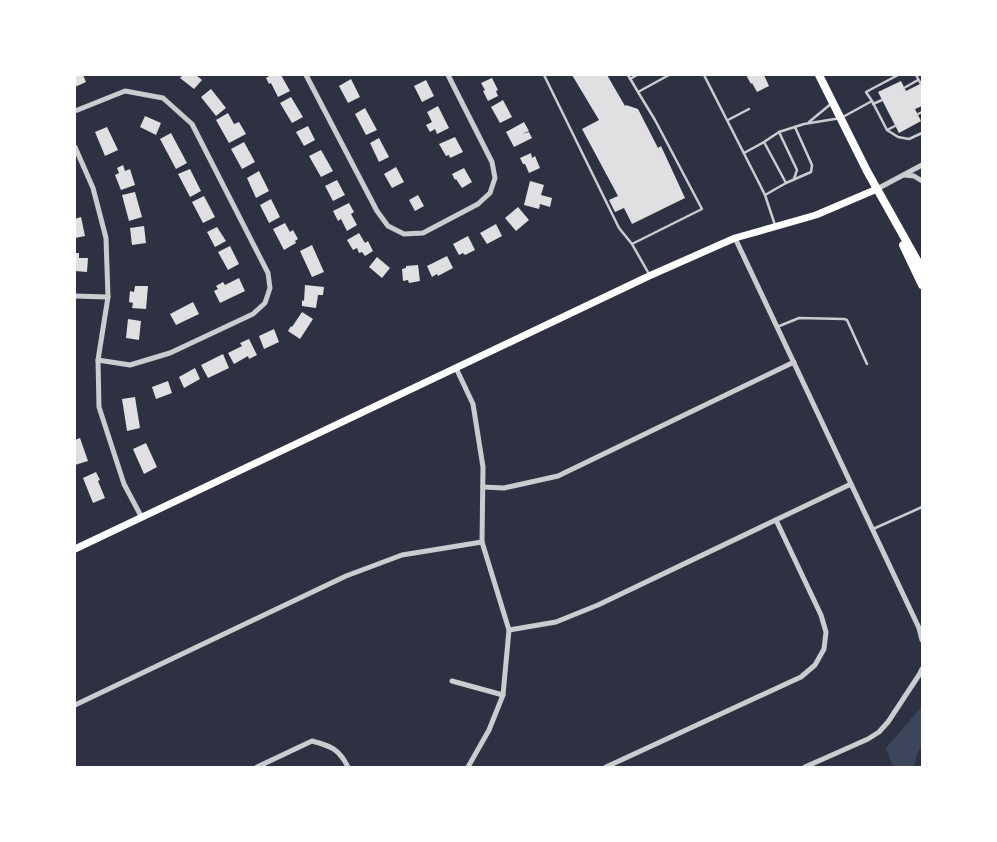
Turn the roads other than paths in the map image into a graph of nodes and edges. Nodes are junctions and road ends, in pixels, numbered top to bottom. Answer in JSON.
{"nodes":[{"id":1,"x":306,"y":75,"type":"edge"},
{"id":2,"x":448,"y":75,"type":"edge"},
{"id":3,"x":544,"y":75,"type":"edge"},
{"id":4,"x":637,"y":75,"type":"edge"},
{"id":5,"x":669,"y":75,"type":"edge"},
{"id":6,"x":704,"y":75,"type":"edge"},
{"id":7,"x":819,"y":75,"type":"edge"},
{"id":8,"x":898,"y":75,"type":"edge"},
{"id":9,"x":916,"y":75,"type":"edge"},
{"id":10,"x":629,"y":77,"type":"edge"},
{"id":11,"x":918,"y":80,"type":"junction"},
{"id":12,"x":921,"y":84,"type":"dead end"},
{"id":13,"x":904,"y":88,"type":"dead end"},
{"id":14,"x":638,"y":92,"type":"junction"},
{"id":15,"x":882,"y":100,"type":"dead end"},
{"id":16,"x":833,"y":102,"type":"junction"},
{"id":17,"x":872,"y":103,"type":"junction"},
{"id":18,"x":749,"y":109,"type":"dead end"},
{"id":19,"x":75,"y":111,"type":"edge"},
{"id":20,"x":922,"y":112,"type":"edge"},
{"id":21,"x":918,"y":114,"type":"dead end"},
{"id":22,"x":841,"y":118,"type":"junction"},
{"id":23,"x":728,"y":120,"type":"junction"},
{"id":24,"x":808,"y":123,"type":"junction"},
{"id":25,"x":895,"y":126,"type":"dead end"},
{"id":26,"x":796,"y":127,"type":"junction"},
{"id":27,"x":886,"y":130,"type":"junction"},
{"id":28,"x":779,"y":132,"type":"junction"},
{"id":29,"x":922,"y":133,"type":"edge"},
{"id":30,"x":764,"y":142,"type":"junction"},
{"id":31,"x":75,"y":147,"type":"edge"},
{"id":32,"x":744,"y":153,"type":"junction"},
{"id":33,"x":922,"y":165,"type":"edge"},
{"id":34,"x":903,"y":175,"type":"junction"},
{"id":35,"x":794,"y":180,"type":"junction"},
{"id":36,"x":922,"y":181,"type":"edge"},
{"id":37,"x":786,"y":183,"type":"junction"},
{"id":38,"x":877,"y":188,"type":"junction"},
{"id":39,"x":765,"y":195,"type":"junction"},
{"id":40,"x":775,"y":227,"type":"junction"},
{"id":41,"x":735,"y":238,"type":"junction"},
{"id":42,"x":632,"y":244,"type":"junction"},
{"id":43,"x":922,"y":269,"type":"edge"},
{"id":44,"x":649,"y":276,"type":"junction"},
{"id":45,"x":922,"y":286,"type":"edge"},
{"id":46,"x":75,"y":296,"type":"edge"},
{"id":47,"x":108,"y":297,"type":"junction"},
{"id":48,"x":777,"y":327,"type":"junction"},
{"id":49,"x":98,"y":360,"type":"junction"},
{"id":50,"x":794,"y":362,"type":"junction"},
{"id":51,"x":867,"y":364,"type":"dead end"},
{"id":52,"x":456,"y":368,"type":"junction"},
{"id":53,"x":851,"y":484,"type":"junction"},
{"id":54,"x":483,"y":487,"type":"junction"},
{"id":55,"x":922,"y":507,"type":"edge"},
{"id":56,"x":142,"y":516,"type":"junction"},
{"id":57,"x":776,"y":520,"type":"junction"},
{"id":58,"x":872,"y":529,"type":"junction"},
{"id":59,"x":482,"y":542,"type":"junction"},
{"id":60,"x":75,"y":549,"type":"edge"},
{"id":61,"x":508,"y":630,"type":"junction"},
{"id":62,"x":922,"y":640,"type":"edge"},
{"id":63,"x":922,"y":669,"type":"edge"},
{"id":64,"x":452,"y":681,"type":"dead end"},
{"id":65,"x":503,"y":695,"type":"junction"},
{"id":66,"x":75,"y":705,"type":"edge"},
{"id":67,"x":257,"y":767,"type":"edge"},
{"id":68,"x":348,"y":767,"type":"edge"},
{"id":69,"x":468,"y":767,"type":"edge"},
{"id":70,"x":606,"y":767,"type":"edge"},
{"id":71,"x":805,"y":767,"type":"edge"}],
"edges":[{"from":1,"to":2,"type":"street"},
{"from":3,"to":42,"type":"lane"},
{"from":4,"to":10,"type":"lane"},
{"from":5,"to":14,"type":"lane"},
{"from":6,"to":23,"type":"lane"},
{"from":7,"to":16,"type":"main road"},
{"from":8,"to":17,"type":"lane"},
{"from":9,"to":11,"type":"lane"},
{"from":10,"to":14,"type":"lane"},
{"from":11,"to":12,"type":"lane"},
{"from":11,"to":13,"type":"lane"},
{"from":14,"to":42,"type":"lane"},
{"from":15,"to":17,"type":"lane"},
{"from":16,"to":22,"type":"main road"},
{"from":16,"to":24,"type":"lane"},
{"from":17,"to":22,"type":"lane"},
{"from":17,"to":27,"type":"lane"},
{"from":18,"to":23,"type":"lane"},
{"from":19,"to":49,"type":"street"},
{"from":20,"to":21,"type":"lane"},
{"from":22,"to":24,"type":"lane"},
{"from":22,"to":38,"type":"main road"},
{"from":23,"to":32,"type":"lane"},
{"from":24,"to":26,"type":"lane"},
{"from":25,"to":27,"type":"lane"},
{"from":26,"to":28,"type":"lane"},
{"from":26,"to":35,"type":"lane"},
{"from":27,"to":29,"type":"lane"},
{"from":28,"to":30,"type":"lane"},
{"from":28,"to":35,"type":"lane"},
{"from":30,"to":32,"type":"lane"},
{"from":30,"to":37,"type":"lane"},
{"from":31,"to":47,"type":"street"},
{"from":32,"to":39,"type":"lane"},
{"from":33,"to":34,"type":"street"},
{"from":34,"to":36,"type":"street"},
{"from":34,"to":38,"type":"street"},
{"from":35,"to":37,"type":"lane"},
{"from":37,"to":39,"type":"lane"},
{"from":38,"to":40,"type":"main road"},
{"from":38,"to":43,"type":"main road"},
{"from":38,"to":45,"type":"main road"},
{"from":39,"to":40,"type":"lane"},
{"from":40,"to":41,"type":"main road"},
{"from":41,"to":44,"type":"main road"},
{"from":41,"to":48,"type":"street"},
{"from":42,"to":44,"type":"lane"},
{"from":44,"to":52,"type":"main road"},
{"from":46,"to":47,"type":"street"},
{"from":47,"to":49,"type":"street"},
{"from":48,"to":50,"type":"street"},
{"from":48,"to":51,"type":"lane"},
{"from":49,"to":56,"type":"street"},
{"from":50,"to":53,"type":"street"},
{"from":50,"to":54,"type":"street"},
{"from":52,"to":54,"type":"street"},
{"from":52,"to":56,"type":"main road"},
{"from":53,"to":57,"type":"street"},
{"from":53,"to":58,"type":"street"},
{"from":54,"to":59,"type":"street"},
{"from":55,"to":58,"type":"lane"},
{"from":56,"to":60,"type":"main road"},
{"from":57,"to":61,"type":"street"},
{"from":57,"to":70,"type":"street"},
{"from":58,"to":62,"type":"street"},
{"from":59,"to":61,"type":"street"},
{"from":59,"to":66,"type":"street"},
{"from":61,"to":65,"type":"street"},
{"from":63,"to":71,"type":"street"},
{"from":64,"to":65,"type":"street"},
{"from":65,"to":69,"type":"street"},
{"from":67,"to":68,"type":"street"}]}
